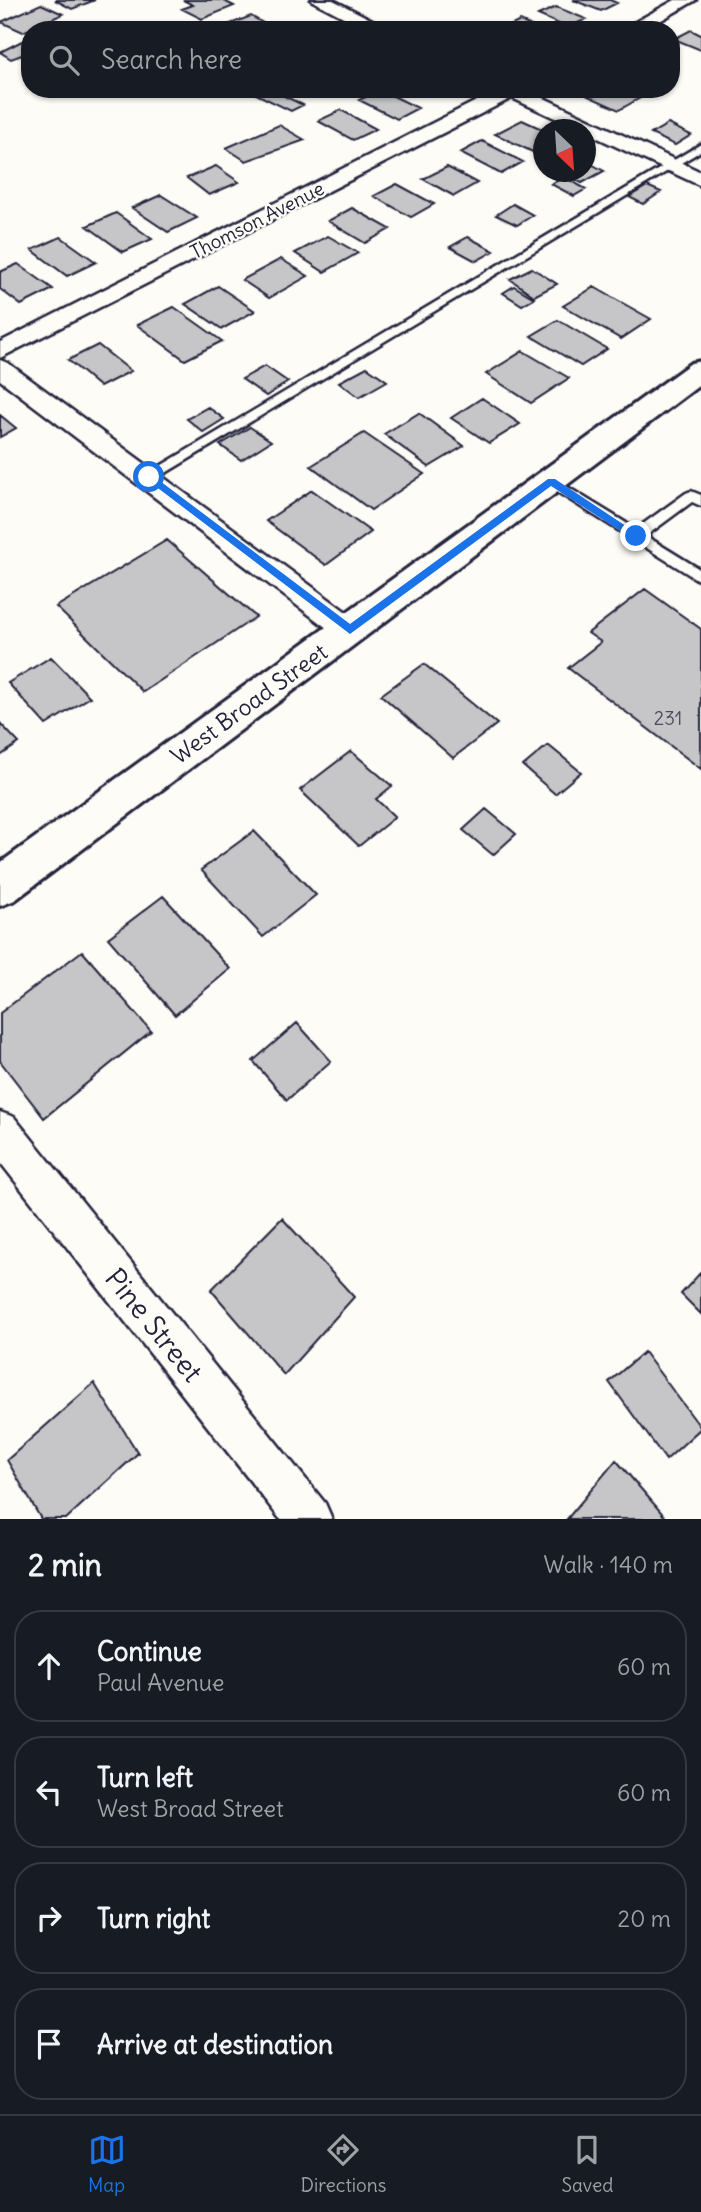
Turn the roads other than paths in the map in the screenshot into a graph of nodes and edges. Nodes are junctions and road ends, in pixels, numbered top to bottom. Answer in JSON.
{"nodes":[{"id":1,"x":320,"y":0,"type":"edge"},
{"id":2,"x":688,"y":0,"type":"edge"},
{"id":3,"x":364,"y":21,"type":"edge"},
{"id":4,"x":647,"y":21,"type":"edge"},
{"id":5,"x":496,"y":98,"type":"edge"},
{"id":6,"x":529,"y":98,"type":"edge"},
{"id":7,"x":701,"y":147,"type":"edge"},
{"id":8,"x":670,"y":166,"type":"junction"},
{"id":9,"x":701,"y":180,"type":"edge"},
{"id":10,"x":0,"y":351,"type":"edge"},
{"id":11,"x":0,"y":368,"type":"edge"},
{"id":12,"x":701,"y":370,"type":"edge"},
{"id":13,"x":149,"y":477,"type":"junction"},
{"id":14,"x":551,"y":482,"type":"junction"},
{"id":15,"x":701,"y":501,"type":"edge"},
{"id":16,"x":636,"y":536,"type":"junction"},
{"id":17,"x":701,"y":577,"type":"edge"},
{"id":18,"x":350,"y":630,"type":"junction"},
{"id":19,"x":0,"y":887,"type":"edge"},
{"id":20,"x":0,"y":1131,"type":"edge"},
{"id":21,"x":309,"y":1519,"type":"edge"}],
"edges":[{"from":1,"to":3,"type":"street"},
{"from":2,"to":4,"type":"street"},
{"from":5,"to":10,"type":"street","name":"Thomson Avenue"},
{"from":6,"to":8,"type":"street"},
{"from":7,"to":8,"type":"lane"},
{"from":8,"to":9,"type":"street"},
{"from":8,"to":13,"type":"lane"},
{"from":11,"to":13,"type":"street"},
{"from":12,"to":14,"type":"main road","name":"West Broad Street"},
{"from":13,"to":18,"type":"street"},
{"from":14,"to":16,"type":"lane"},
{"from":14,"to":18,"type":"main road","name":"West Broad Street"},
{"from":15,"to":16,"type":"lane"},
{"from":16,"to":17,"type":"lane"},
{"from":18,"to":19,"type":"main road","name":"West Broad Street"},
{"from":20,"to":21,"type":"street","name":"Pine Street"}]}
